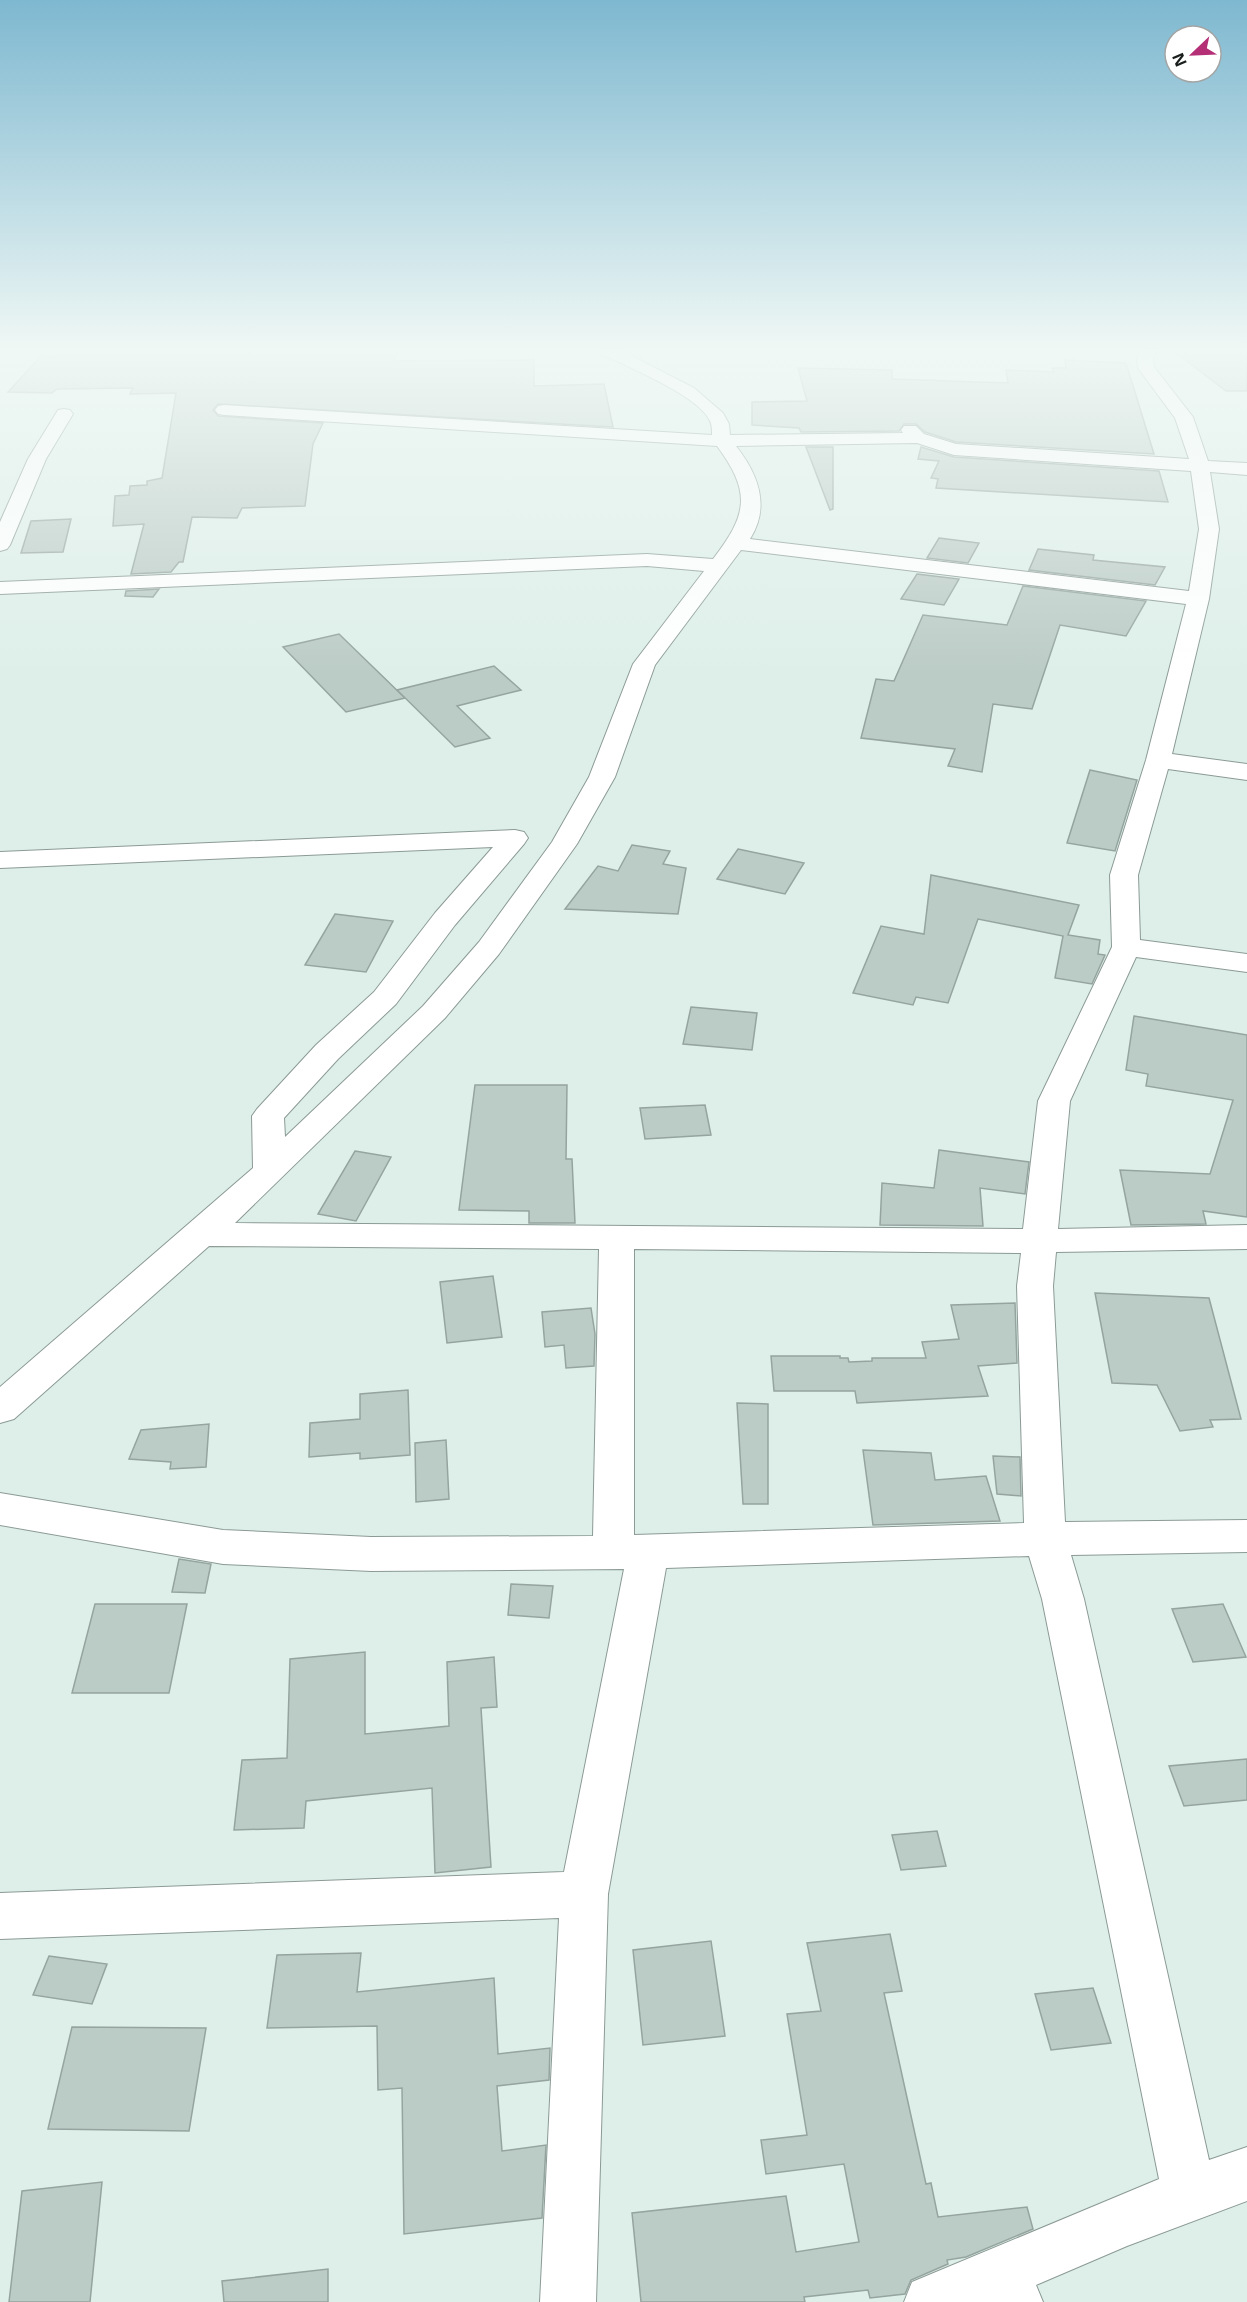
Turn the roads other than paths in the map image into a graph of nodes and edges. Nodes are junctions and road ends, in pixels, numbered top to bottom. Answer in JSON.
{"nodes":[{"id":1,"x":37,"y":459,"type":"edge"},
{"id":2,"x":737,"y":459,"type":"edge"},
{"id":3,"x":1087,"y":459,"type":"edge"},
{"id":4,"x":1198,"y":459,"type":"edge"},
{"id":5,"x":1200,"y":466,"type":"junction"},
{"id":6,"x":1247,"y":469,"type":"edge"},
{"id":7,"x":736,"y":543,"type":"junction"},
{"id":8,"x":0,"y":545,"type":"edge"},
{"id":9,"x":717,"y":566,"type":"junction"},
{"id":10,"x":0,"y":588,"type":"edge"},
{"id":11,"x":1198,"y":599,"type":"junction"},
{"id":12,"x":1158,"y":760,"type":"junction"},
{"id":13,"x":1247,"y":772,"type":"edge"},
{"id":14,"x":0,"y":860,"type":"edge"},
{"id":15,"x":1126,"y":947,"type":"junction"},
{"id":16,"x":1247,"y":963,"type":"edge"},
{"id":17,"x":270,"y":1170,"type":"junction"},
{"id":18,"x":200,"y":1234,"type":"junction"},
{"id":19,"x":1247,"y":1237,"type":"edge"},
{"id":20,"x":617,"y":1239,"type":"junction"},
{"id":21,"x":1038,"y":1241,"type":"junction"},
{"id":22,"x":0,"y":1409,"type":"edge"},
{"id":23,"x":0,"y":1509,"type":"edge"},
{"id":24,"x":1247,"y":1536,"type":"edge"},
{"id":25,"x":1045,"y":1539,"type":"junction"},
{"id":26,"x":630,"y":1551,"type":"junction"},
{"id":27,"x":584,"y":1894,"type":"junction"},
{"id":28,"x":0,"y":1916,"type":"edge"},
{"id":29,"x":1247,"y":2175,"type":"edge"},
{"id":30,"x":1189,"y":2194,"type":"junction"},
{"id":31,"x":1009,"y":2286,"type":"edge"},
{"id":32,"x":568,"y":2302,"type":"edge"},
{"id":33,"x":932,"y":2302,"type":"edge"}],
"edges":[{"from":1,"to":8,"type":"street"},
{"from":2,"to":7,"type":"street"},
{"from":3,"to":5,"type":"street"},
{"from":4,"to":5,"type":"street"},
{"from":5,"to":6,"type":"street"},
{"from":5,"to":11,"type":"street"},
{"from":7,"to":9,"type":"street"},
{"from":7,"to":11,"type":"street"},
{"from":9,"to":10,"type":"street"},
{"from":9,"to":17,"type":"street"},
{"from":11,"to":12,"type":"street"},
{"from":12,"to":13,"type":"street"},
{"from":12,"to":15,"type":"street"},
{"from":14,"to":17,"type":"street"},
{"from":15,"to":16,"type":"street"},
{"from":15,"to":21,"type":"street"},
{"from":17,"to":18,"type":"street"},
{"from":18,"to":20,"type":"street"},
{"from":18,"to":22,"type":"street"},
{"from":19,"to":21,"type":"street"},
{"from":20,"to":21,"type":"street"},
{"from":20,"to":26,"type":"street"},
{"from":21,"to":25,"type":"street"},
{"from":23,"to":26,"type":"street"},
{"from":24,"to":25,"type":"street"},
{"from":25,"to":26,"type":"street"},
{"from":25,"to":30,"type":"street"},
{"from":26,"to":27,"type":"street"},
{"from":27,"to":28,"type":"street"},
{"from":27,"to":32,"type":"street"},
{"from":29,"to":30,"type":"street"},
{"from":30,"to":31,"type":"street"},
{"from":31,"to":33,"type":"street"}]}
